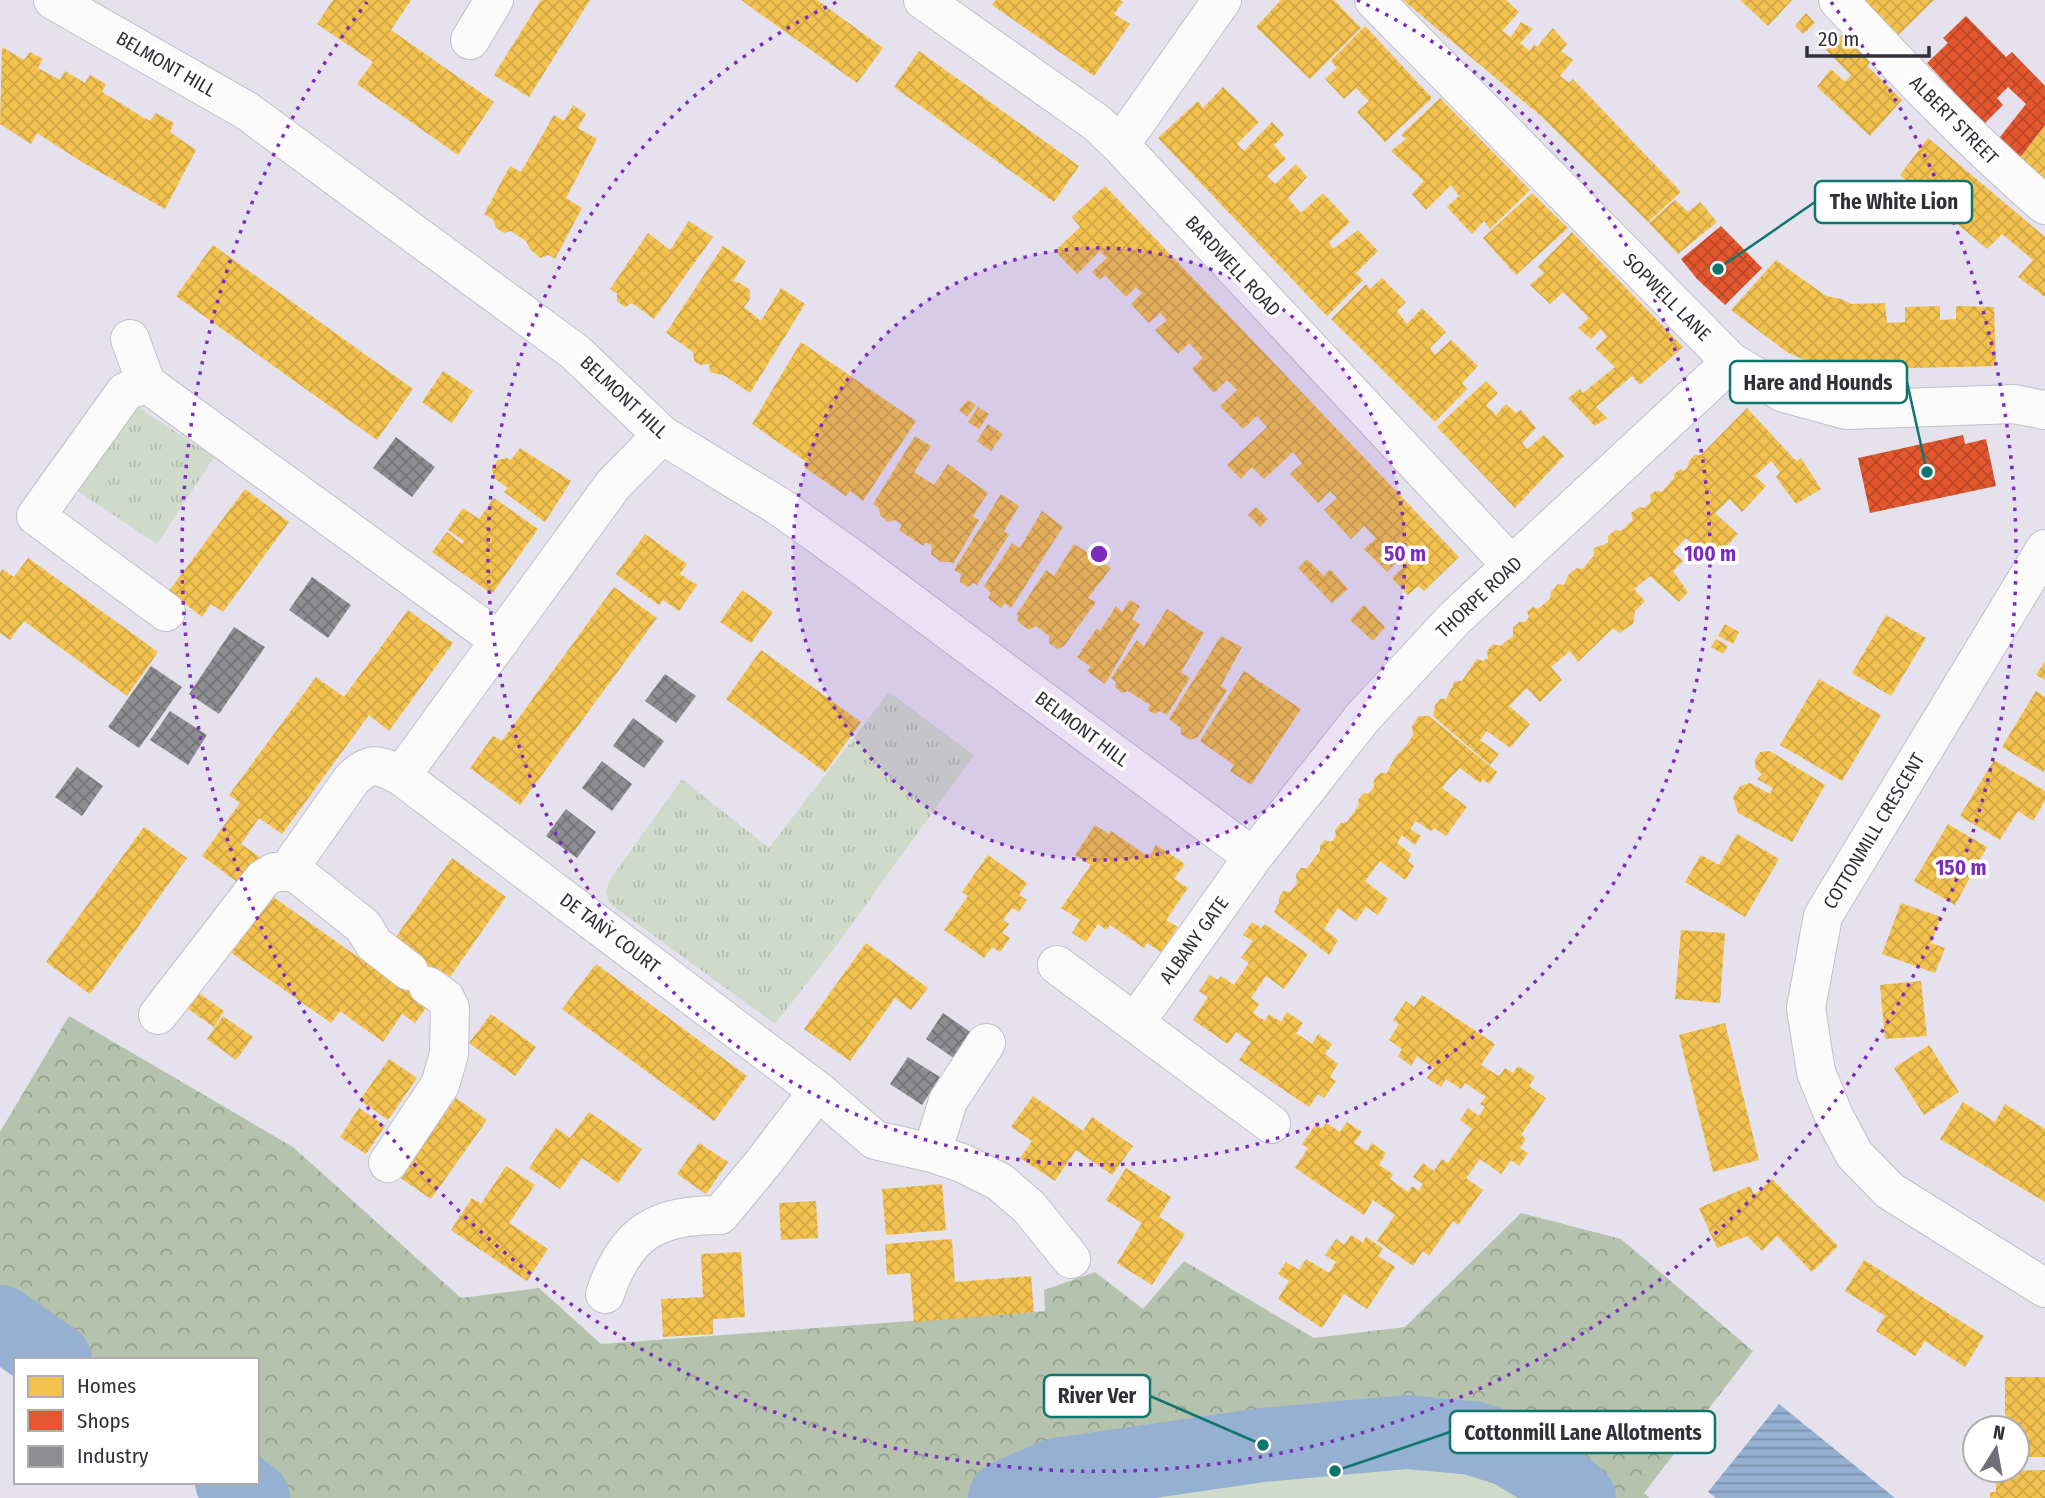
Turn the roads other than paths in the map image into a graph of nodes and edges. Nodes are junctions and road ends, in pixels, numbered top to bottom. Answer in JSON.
{"nodes":[{"id":1,"x":53,"y":0,"type":"edge"},
{"id":2,"x":494,"y":0,"type":"edge"},
{"id":3,"x":923,"y":0,"type":"edge"},
{"id":4,"x":1222,"y":0,"type":"edge"},
{"id":5,"x":1374,"y":0,"type":"edge"},
{"id":6,"x":1838,"y":0,"type":"edge"},
{"id":7,"x":470,"y":40,"type":"dead end"},
{"id":8,"x":1120,"y":145,"type":"junction"},
{"id":9,"x":2045,"y":205,"type":"edge"},
{"id":10,"x":130,"y":339,"type":"dead end"},
{"id":11,"x":1731,"y":362,"type":"junction"},
{"id":12,"x":146,"y":383,"type":"junction"},
{"id":13,"x":2045,"y":410,"type":"edge"},
{"id":14,"x":662,"y":435,"type":"junction"},
{"id":15,"x":2045,"y":549,"type":"edge"},
{"id":16,"x":1512,"y":566,"type":"junction"},
{"id":17,"x":166,"y":612,"type":"dead end"},
{"id":18,"x":500,"y":640,"type":"junction"},
{"id":19,"x":401,"y":776,"type":"junction"},
{"id":20,"x":1254,"y":857,"type":"junction"},
{"id":21,"x":295,"y":872,"type":"junction"},
{"id":22,"x":1057,"y":965,"type":"dead end"},
{"id":23,"x":158,"y":1015,"type":"dead end"},
{"id":24,"x":1135,"y":1023,"type":"junction"},
{"id":25,"x":986,"y":1043,"type":"dead end"},
{"id":26,"x":818,"y":1091,"type":"junction"},
{"id":27,"x":1271,"y":1124,"type":"dead end"},
{"id":28,"x":932,"y":1153,"type":"junction"},
{"id":29,"x":388,"y":1163,"type":"dead end"},
{"id":30,"x":1071,"y":1259,"type":"dead end"},
{"id":31,"x":2045,"y":1288,"type":"edge"},
{"id":32,"x":605,"y":1294,"type":"dead end"}],
"edges":[{"from":1,"to":14,"type":"street","name":"BELMONT HILL"},
{"from":2,"to":7,"type":"street"},
{"from":3,"to":8,"type":"street","name":"BARDWELL ROAD"},
{"from":4,"to":8,"type":"street"},
{"from":5,"to":11,"type":"street","name":"SOPWELL LANE"},
{"from":6,"to":9,"type":"street","name":"ALBERT STREET"},
{"from":8,"to":16,"type":"street","name":"BARDWELL ROAD"},
{"from":10,"to":12,"type":"street"},
{"from":11,"to":13,"type":"street","name":"SOPWELL LANE"},
{"from":11,"to":16,"type":"street","name":"THORPE ROAD"},
{"from":12,"to":17,"type":"street"},
{"from":12,"to":18,"type":"street"},
{"from":14,"to":18,"type":"street"},
{"from":14,"to":20,"type":"street","name":"BELMONT HILL"},
{"from":15,"to":31,"type":"street","name":"COTTONMILL CRESCENT"},
{"from":16,"to":20,"type":"street","name":"THORPE ROAD"},
{"from":18,"to":19,"type":"street"},
{"from":19,"to":21,"type":"street","name":"DE TANY COURT"},
{"from":19,"to":26,"type":"street","name":"DE TANY COURT"},
{"from":20,"to":24,"type":"street","name":"ALBANY GATE"},
{"from":21,"to":23,"type":"street"},
{"from":21,"to":29,"type":"street"},
{"from":22,"to":24,"type":"street"},
{"from":24,"to":27,"type":"street"},
{"from":25,"to":28,"type":"street"},
{"from":26,"to":28,"type":"street","name":"DE TANY COURT"},
{"from":26,"to":32,"type":"street"},
{"from":28,"to":30,"type":"street"}]}
